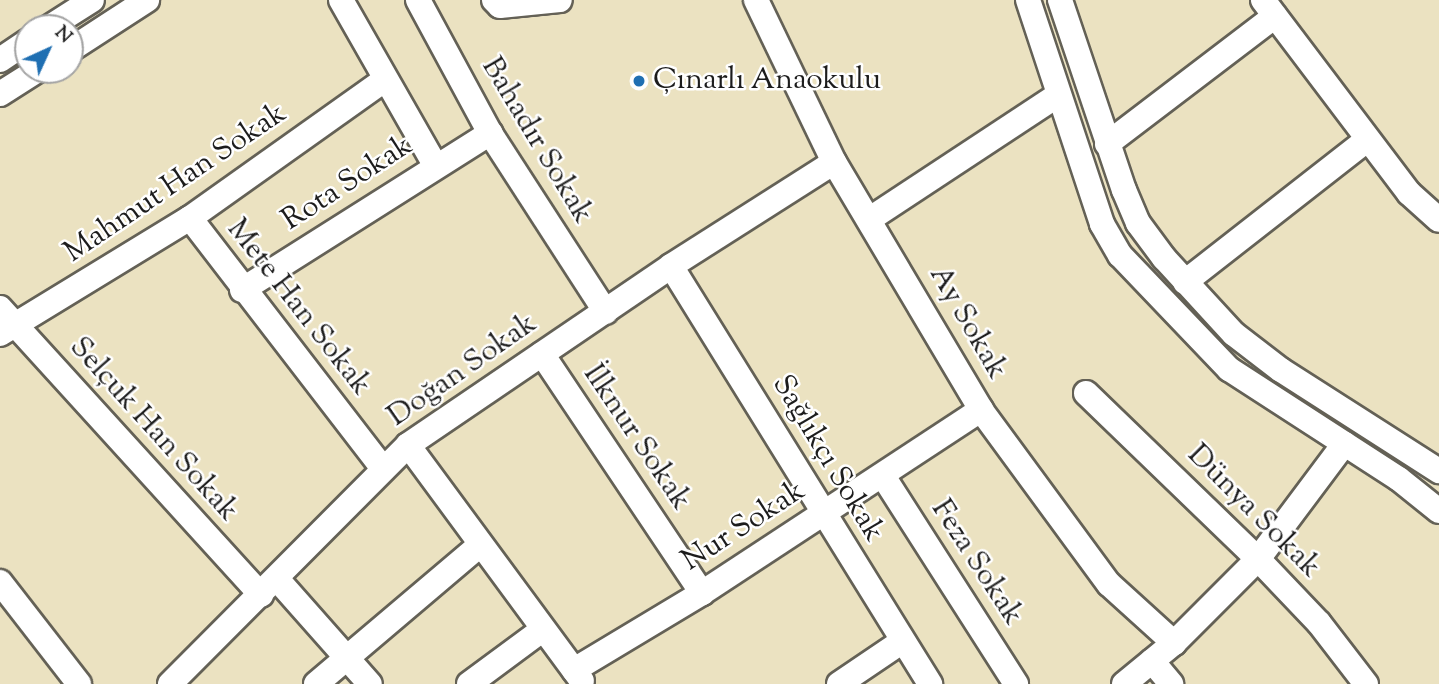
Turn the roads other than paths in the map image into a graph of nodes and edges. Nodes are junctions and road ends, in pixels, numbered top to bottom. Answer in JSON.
{"nodes":[{"id":1,"x":92,"y":0,"type":"edge"},
{"id":2,"x":147,"y":0,"type":"edge"},
{"id":3,"x":341,"y":0,"type":"edge"},
{"id":4,"x":418,"y":0,"type":"edge"},
{"id":5,"x":494,"y":0,"type":"edge"},
{"id":6,"x":560,"y":0,"type":"edge"},
{"id":7,"x":756,"y":0,"type":"edge"},
{"id":8,"x":1028,"y":0,"type":"edge"},
{"id":9,"x":1060,"y":0,"type":"edge"},
{"id":10,"x":1269,"y":8,"type":"edge"},
{"id":11,"x":70,"y":14,"type":"edge"},
{"id":12,"x":84,"y":41,"type":"edge"},
{"id":13,"x":384,"y":80,"type":"junction"},
{"id":14,"x":16,"y":84,"type":"edge"},
{"id":15,"x":0,"y":94,"type":"edge"},
{"id":16,"x":1058,"y":96,"type":"junction"},
{"id":17,"x":490,"y":133,"type":"junction"},
{"id":18,"x":1367,"y":140,"type":"junction"},
{"id":19,"x":1107,"y":144,"type":"junction"},
{"id":20,"x":834,"y":162,"type":"junction"},
{"id":21,"x":435,"y":164,"type":"junction"},
{"id":22,"x":190,"y":218,"type":"junction"},
{"id":23,"x":870,"y":219,"type":"junction"},
{"id":24,"x":1439,"y":220,"type":"edge"},
{"id":25,"x":671,"y":265,"type":"junction"},
{"id":26,"x":1185,"y":282,"type":"junction"},
{"id":27,"x":242,"y":290,"type":"junction"},
{"id":28,"x":606,"y":312,"type":"junction"},
{"id":29,"x":5,"y":323,"type":"edge"},
{"id":30,"x":542,"y":354,"type":"junction"},
{"id":31,"x":1086,"y":393,"type":"dead end"},
{"id":32,"x":981,"y":410,"type":"junction"},
{"id":33,"x":1344,"y":444,"type":"junction"},
{"id":34,"x":408,"y":445,"type":"junction"},
{"id":35,"x":383,"y":469,"type":"junction"},
{"id":36,"x":1439,"y":471,"type":"edge"},
{"id":37,"x":883,"y":476,"type":"junction"},
{"id":38,"x":1439,"y":510,"type":"edge"},
{"id":39,"x":823,"y":513,"type":"junction"},
{"id":40,"x":479,"y":546,"type":"junction"},
{"id":41,"x":1258,"y":559,"type":"junction"},
{"id":42,"x":0,"y":582,"type":"edge"},
{"id":43,"x":269,"y":587,"type":"junction"},
{"id":44,"x":702,"y":593,"type":"junction"},
{"id":45,"x":542,"y":630,"type":"junction"},
{"id":46,"x":901,"y":642,"type":"junction"},
{"id":47,"x":1174,"y":643,"type":"junction"},
{"id":48,"x":345,"y":658,"type":"junction"},
{"id":49,"x":1152,"y":661,"type":"junction"},
{"id":50,"x":579,"y":677,"type":"edge"},
{"id":51,"x":79,"y":684,"type":"edge"},
{"id":52,"x":170,"y":684,"type":"edge"},
{"id":53,"x":316,"y":684,"type":"edge"},
{"id":54,"x":370,"y":684,"type":"edge"},
{"id":55,"x":469,"y":684,"type":"edge"},
{"id":56,"x":839,"y":684,"type":"edge"},
{"id":57,"x":930,"y":684,"type":"edge"},
{"id":58,"x":1016,"y":684,"type":"edge"},
{"id":59,"x":1124,"y":684,"type":"edge"},
{"id":60,"x":1171,"y":684,"type":"edge"},
{"id":61,"x":1366,"y":684,"type":"edge"}],
"edges":[{"from":1,"to":11,"type":"street"},
{"from":2,"to":12,"type":"street"},
{"from":3,"to":13,"type":"street"},
{"from":4,"to":17,"type":"street","name":"Bahadır Sokak"},
{"from":5,"to":6,"type":"street"},
{"from":7,"to":20,"type":"street","name":"Ay Sokak"},
{"from":8,"to":16,"type":"street"},
{"from":9,"to":19,"type":"street"},
{"from":10,"to":18,"type":"street"},
{"from":10,"to":19,"type":"street"},
{"from":13,"to":21,"type":"street"},
{"from":13,"to":22,"type":"street","name":"Mahmut Han Sokak"},
{"from":14,"to":15,"type":"street"},
{"from":16,"to":23,"type":"street"},
{"from":16,"to":33,"type":"street"},
{"from":17,"to":21,"type":"street","name":"Rota Sokak"},
{"from":17,"to":28,"type":"street","name":"Bahadır Sokak"},
{"from":18,"to":24,"type":"street"},
{"from":18,"to":26,"type":"street"},
{"from":19,"to":26,"type":"street"},
{"from":20,"to":23,"type":"street","name":"Ay Sokak"},
{"from":20,"to":25,"type":"street","name":"Doğan Sokak"},
{"from":21,"to":27,"type":"street","name":"Rota Sokak"},
{"from":22,"to":27,"type":"street","name":"Mete Han Sokak"},
{"from":22,"to":29,"type":"street","name":"Mahmut Han Sokak"},
{"from":23,"to":32,"type":"street","name":"Ay Sokak"},
{"from":25,"to":28,"type":"street","name":"Doğan Sokak"},
{"from":25,"to":39,"type":"street","name":"Sağlıkçı Sokak"},
{"from":26,"to":36,"type":"street"},
{"from":27,"to":35,"type":"street","name":"Mete Han Sokak"},
{"from":28,"to":30,"type":"street","name":"Doğan Sokak"},
{"from":29,"to":43,"type":"street","name":"Selçuk Han Sokak"},
{"from":30,"to":34,"type":"street","name":"Doğan Sokak"},
{"from":30,"to":44,"type":"street","name":"İlknur Sokak"},
{"from":31,"to":41,"type":"street","name":"Dünya Sokak"},
{"from":32,"to":37,"type":"street","name":"Nur Sokak"},
{"from":32,"to":47,"type":"street","name":"Ay Sokak"},
{"from":33,"to":38,"type":"street"},
{"from":33,"to":41,"type":"street"},
{"from":34,"to":35,"type":"street","name":"Doğan Sokak"},
{"from":34,"to":40,"type":"street"},
{"from":35,"to":43,"type":"street","name":"Doğan Sokak"},
{"from":37,"to":39,"type":"street","name":"Nur Sokak"},
{"from":37,"to":58,"type":"street","name":"Feza Sokak"},
{"from":39,"to":44,"type":"street","name":"Nur Sokak"},
{"from":39,"to":46,"type":"street","name":"Sağlıkçı Sokak"},
{"from":40,"to":45,"type":"street"},
{"from":40,"to":48,"type":"street"},
{"from":41,"to":47,"type":"street"},
{"from":41,"to":61,"type":"street","name":"Dünya Sokak"},
{"from":42,"to":51,"type":"street"},
{"from":43,"to":48,"type":"street","name":"Selçuk Han Sokak"},
{"from":43,"to":52,"type":"street","name":"Doğan Sokak"},
{"from":44,"to":50,"type":"street","name":"Nur Sokak"},
{"from":45,"to":50,"type":"street"},
{"from":45,"to":55,"type":"street"},
{"from":46,"to":56,"type":"street"},
{"from":46,"to":57,"type":"street","name":"Sağlıkçı Sokak"},
{"from":47,"to":49,"type":"street"},
{"from":48,"to":53,"type":"street"},
{"from":48,"to":54,"type":"street","name":"Selçuk Han Sokak"},
{"from":49,"to":59,"type":"street"},
{"from":49,"to":60,"type":"street"}]}
